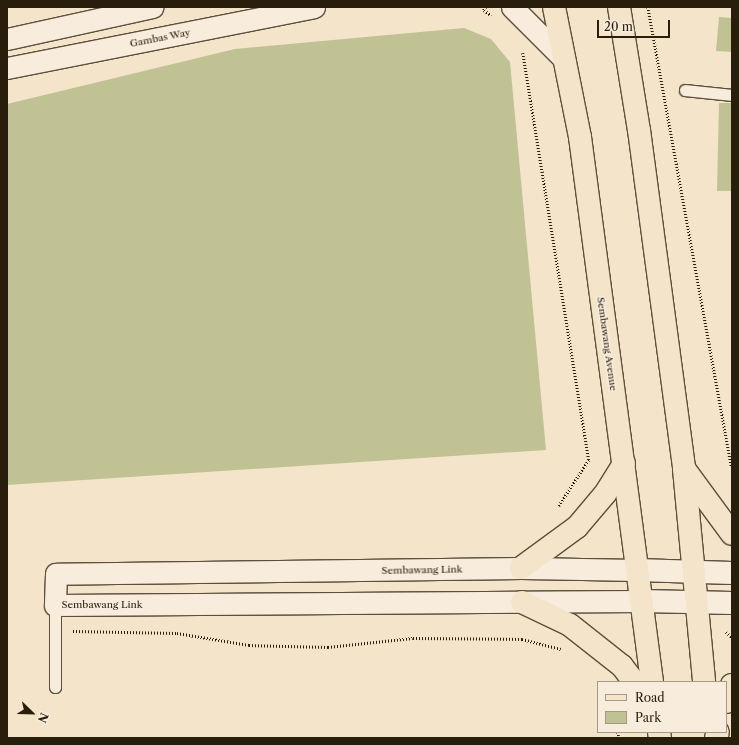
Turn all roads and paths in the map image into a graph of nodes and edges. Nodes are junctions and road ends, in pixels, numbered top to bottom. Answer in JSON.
{"nodes":[{"id":1,"x":153,"y":7,"type":"edge"},
{"id":2,"x":314,"y":7,"type":"edge"},
{"id":3,"x":486,"y":7,"type":"edge"},
{"id":4,"x":512,"y":7,"type":"edge"},
{"id":5,"x":554,"y":7,"type":"edge"},
{"id":6,"x":619,"y":7,"type":"edge"},
{"id":7,"x":648,"y":7,"type":"edge"},
{"id":8,"x":494,"y":17,"type":"dead end"},
{"id":9,"x":7,"y":39,"type":"edge"},
{"id":10,"x":522,"y":49,"type":"dead end"},
{"id":11,"x":564,"y":59,"type":"junction"},
{"id":12,"x":7,"y":68,"type":"edge"},
{"id":13,"x":685,"y":90,"type":"dead end"},
{"id":14,"x":732,"y":95,"type":"edge"},
{"id":15,"x":624,"y":464,"type":"junction"},
{"id":16,"x":732,"y":467,"type":"edge"},
{"id":17,"x":684,"y":470,"type":"junction"},
{"id":18,"x":559,"y":506,"type":"dead end"},
{"id":19,"x":732,"y":534,"type":"edge"},
{"id":20,"x":521,"y":568,"type":"junction"},
{"id":21,"x":637,"y":570,"type":"junction"},
{"id":22,"x":695,"y":572,"type":"junction"},
{"id":23,"x":732,"y":573,"type":"edge"},
{"id":24,"x":642,"y":601,"type":"junction"},
{"id":25,"x":522,"y":602,"type":"junction"},
{"id":26,"x":697,"y":602,"type":"junction"},
{"id":27,"x":732,"y":603,"type":"edge"},
{"id":28,"x":56,"y":605,"type":"junction"},
{"id":29,"x":55,"y":631,"type":"junction"},
{"id":30,"x":726,"y":632,"type":"dead end"},
{"id":31,"x":732,"y":638,"type":"edge"},
{"id":32,"x":565,"y":652,"type":"dead end"},
{"id":33,"x":633,"y":681,"type":"edge"},
{"id":34,"x":652,"y":681,"type":"edge"},
{"id":35,"x":704,"y":681,"type":"edge"},
{"id":36,"x":732,"y":685,"type":"edge"},
{"id":37,"x":55,"y":687,"type":"dead end"},
{"id":38,"x":727,"y":699,"type":"edge"}],
"edges":[{"from":1,"to":9,"type":"street"},
{"from":2,"to":12,"type":"street","name":"Gambas Way"},
{"from":3,"to":8,"type":"path"},
{"from":4,"to":11,"type":"street"},
{"from":5,"to":11,"type":"main road","name":"Sembawang Avenue"},
{"from":6,"to":17,"type":"main road"},
{"from":7,"to":16,"type":"path"},
{"from":10,"to":18,"type":"path"},
{"from":11,"to":15,"type":"main road","name":"Sembawang Avenue"},
{"from":13,"to":14,"type":"lane"},
{"from":15,"to":20,"type":"main road"},
{"from":15,"to":21,"type":"main road","name":"Sembawang Avenue"},
{"from":17,"to":19,"type":"main road"},
{"from":17,"to":22,"type":"main road"},
{"from":20,"to":21,"type":"street","name":"Sembawang Link"},
{"from":20,"to":28,"type":"street","name":"Sembawang Link"},
{"from":21,"to":22,"type":"main road"},
{"from":21,"to":24,"type":"main road","name":"Sembawang Avenue"},
{"from":22,"to":23,"type":"main road"},
{"from":22,"to":26,"type":"main road"},
{"from":24,"to":25,"type":"street","name":"Sembawang Link"},
{"from":24,"to":26,"type":"main road"},
{"from":24,"to":34,"type":"main road","name":"Sembawang Avenue"},
{"from":25,"to":28,"type":"street","name":"Sembawang Link"},
{"from":25,"to":33,"type":"main road"},
{"from":26,"to":27,"type":"main road"},
{"from":26,"to":35,"type":"main road"},
{"from":28,"to":29,"type":"lane"},
{"from":29,"to":32,"type":"path"},
{"from":29,"to":37,"type":"lane"},
{"from":30,"to":31,"type":"path"},
{"from":36,"to":38,"type":"main road"}]}
